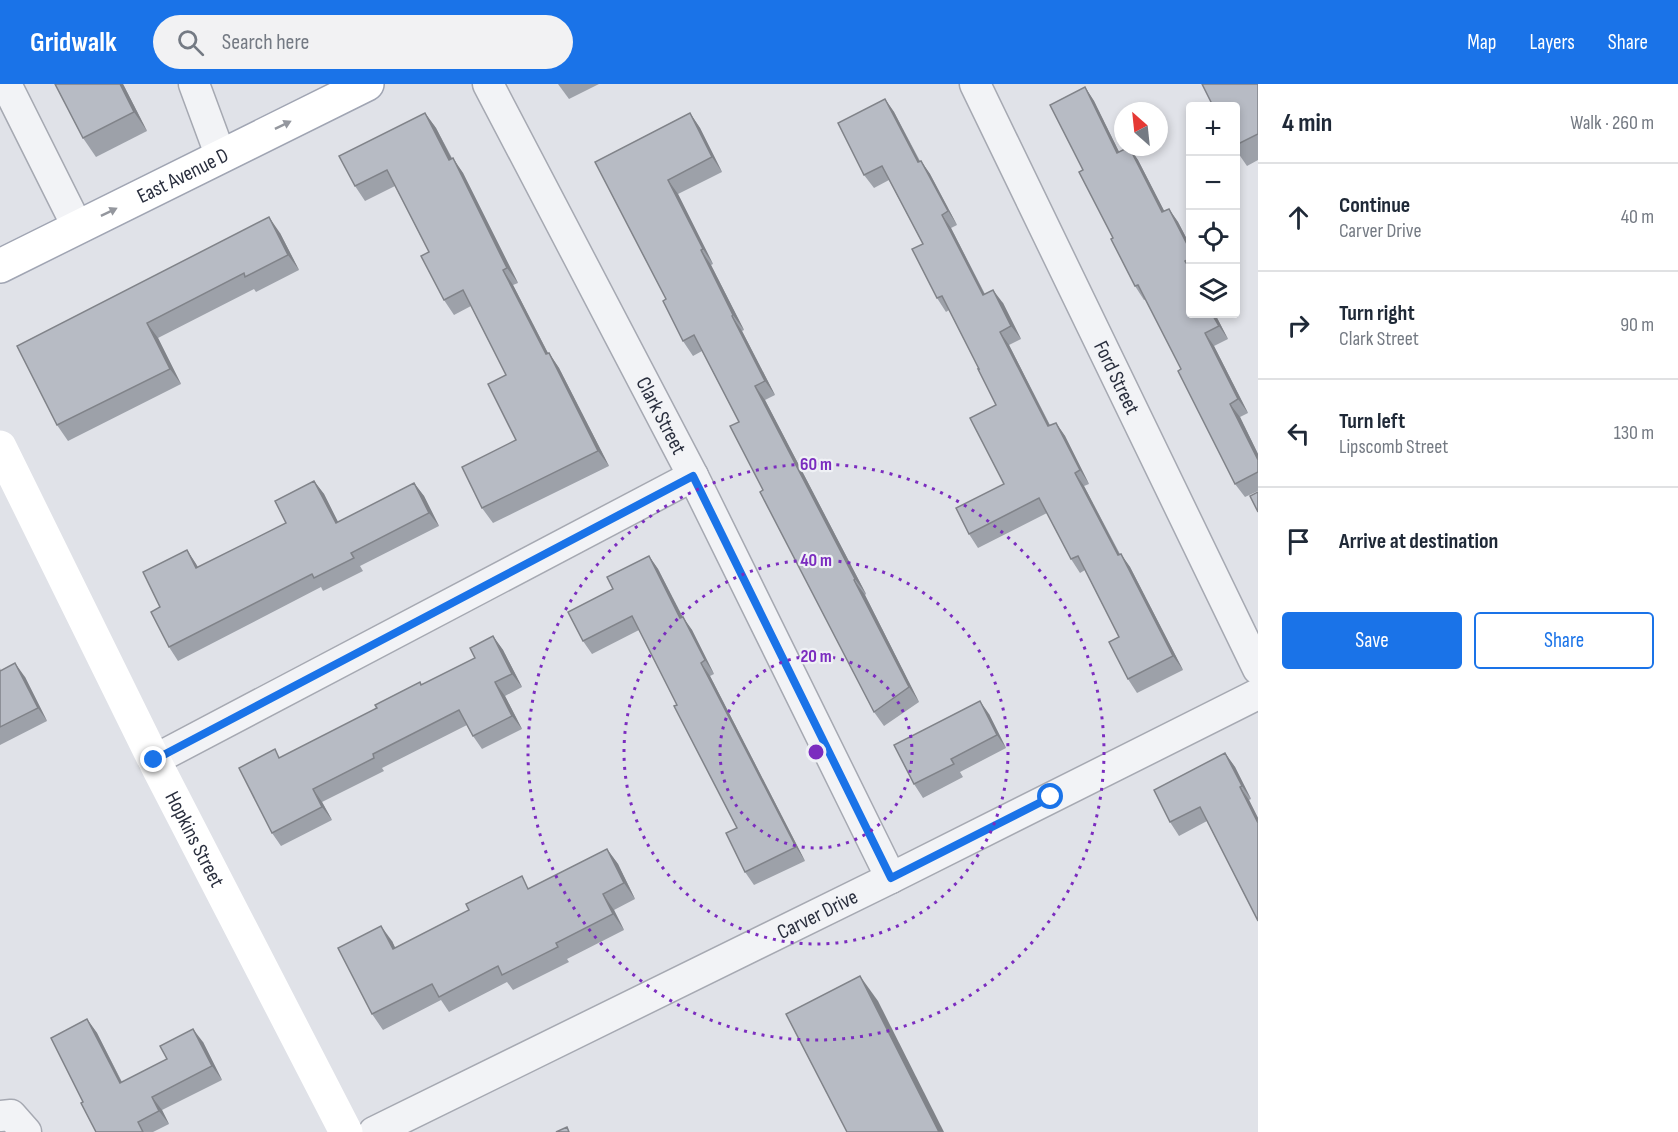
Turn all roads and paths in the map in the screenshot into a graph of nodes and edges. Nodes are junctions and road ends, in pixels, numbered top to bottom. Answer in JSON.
{"nodes":[{"id":1,"x":6,"y":84,"type":"edge"},
{"id":2,"x":194,"y":84,"type":"edge"},
{"id":3,"x":367,"y":84,"type":"edge"},
{"id":4,"x":489,"y":84,"type":"edge"},
{"id":5,"x":975,"y":84,"type":"edge"},
{"id":6,"x":221,"y":157,"type":"junction"},
{"id":7,"x":78,"y":228,"type":"junction"},
{"id":8,"x":0,"y":266,"type":"edge"},
{"id":9,"x":0,"y":447,"type":"edge"},
{"id":10,"x":693,"y":476,"type":"junction"},
{"id":11,"x":1258,"y":669,"type":"edge"},
{"id":12,"x":1258,"y":694,"type":"edge"},
{"id":13,"x":154,"y":760,"type":"junction"},
{"id":14,"x":891,"y":878,"type":"junction"},
{"id":15,"x":346,"y":1132,"type":"edge"},
{"id":16,"x":374,"y":1132,"type":"edge"}],
"edges":[{"from":1,"to":7,"type":"street"},
{"from":2,"to":6,"type":"street"},
{"from":6,"to":3,"type":"street","name":"East Avenue D","one_way":true},
{"from":4,"to":10,"type":"street","name":"Clark Street"},
{"from":5,"to":11,"type":"street","name":"Ford Street"},
{"from":7,"to":6,"type":"street","name":"East Avenue D","one_way":true},
{"from":7,"to":8,"type":"street","name":"East Avenue D"},
{"from":9,"to":13,"type":"street","name":"Hopkins Street"},
{"from":10,"to":13,"type":"street"},
{"from":10,"to":14,"type":"street","name":"Clark Street"},
{"from":12,"to":14,"type":"street","name":"Carver Drive"},
{"from":13,"to":15,"type":"street","name":"Hopkins Street"},
{"from":14,"to":16,"type":"street","name":"Carver Drive"}]}
